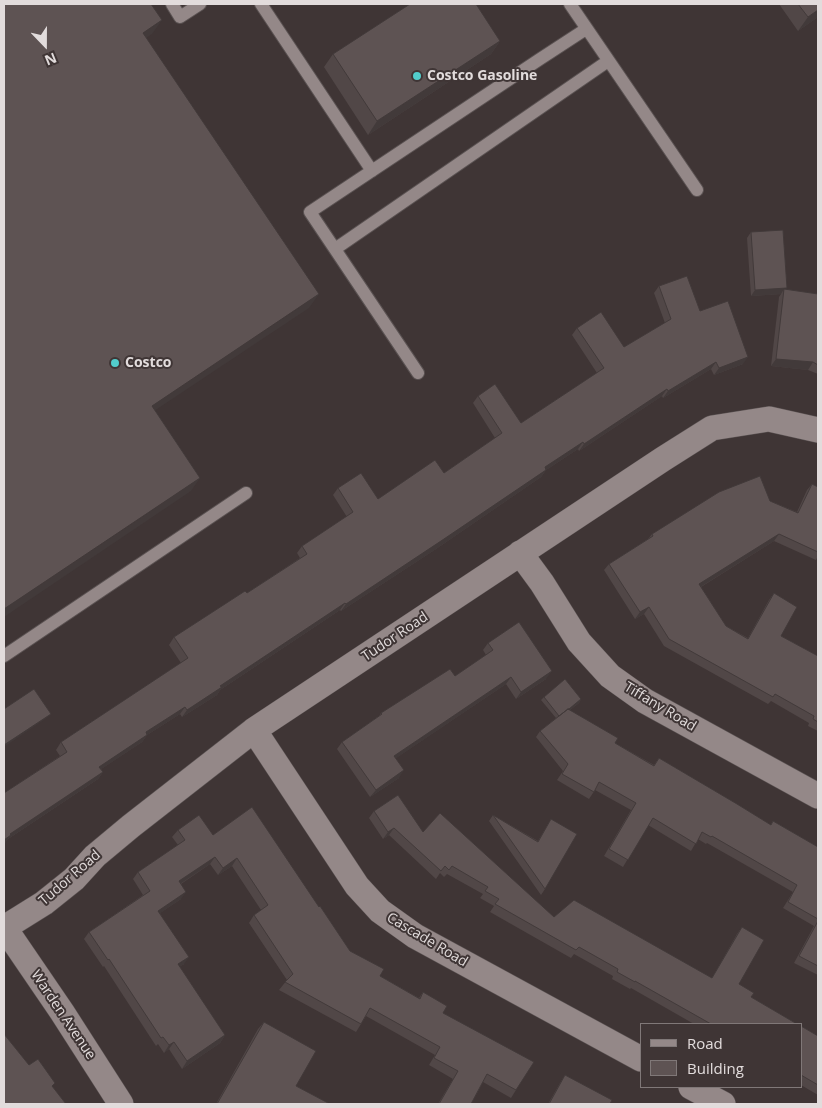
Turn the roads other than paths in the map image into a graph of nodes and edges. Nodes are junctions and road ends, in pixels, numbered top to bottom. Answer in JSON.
{"nodes":[{"id":1,"x":172,"y":4,"type":"edge"},
{"id":2,"x":200,"y":4,"type":"edge"},
{"id":3,"x":261,"y":4,"type":"edge"},
{"id":4,"x":570,"y":4,"type":"edge"},
{"id":5,"x":586,"y":29,"type":"junction"},
{"id":6,"x":608,"y":61,"type":"junction"},
{"id":7,"x":372,"y":171,"type":"junction"},
{"id":8,"x":697,"y":190,"type":"dead end"},
{"id":9,"x":335,"y":249,"type":"junction"},
{"id":10,"x":418,"y":373,"type":"dead end"},
{"id":11,"x":818,"y":430,"type":"edge"},
{"id":12,"x":246,"y":493,"type":"dead end"},
{"id":13,"x":520,"y":553,"type":"junction"},
{"id":14,"x":4,"y":656,"type":"edge"},
{"id":15,"x":254,"y":730,"type":"junction"},
{"id":16,"x":818,"y":796,"type":"edge"},
{"id":17,"x":4,"y":927,"type":"edge"},
{"id":18,"x":640,"y":1058,"type":"edge"},
{"id":19,"x":693,"y":1088,"type":"edge"},
{"id":20,"x":121,"y":1104,"type":"edge"},
{"id":21,"x":723,"y":1104,"type":"edge"}],
"edges":[{"from":1,"to":2,"type":"lane"},
{"from":3,"to":7,"type":"lane"},
{"from":4,"to":5,"type":"lane"},
{"from":5,"to":6,"type":"lane"},
{"from":5,"to":7,"type":"lane"},
{"from":6,"to":8,"type":"lane"},
{"from":6,"to":9,"type":"lane"},
{"from":7,"to":9,"type":"lane"},
{"from":9,"to":10,"type":"lane"},
{"from":11,"to":13,"type":"street","name":"Tudor Road"},
{"from":12,"to":14,"type":"lane"},
{"from":13,"to":15,"type":"street","name":"Tudor Road"},
{"from":13,"to":16,"type":"street","name":"Tiffany Road"},
{"from":15,"to":17,"type":"street","name":"Tudor Road"},
{"from":15,"to":18,"type":"street","name":"Cascade Road"},
{"from":17,"to":20,"type":"street","name":"Warden Avenue"},
{"from":19,"to":21,"type":"street"}]}
